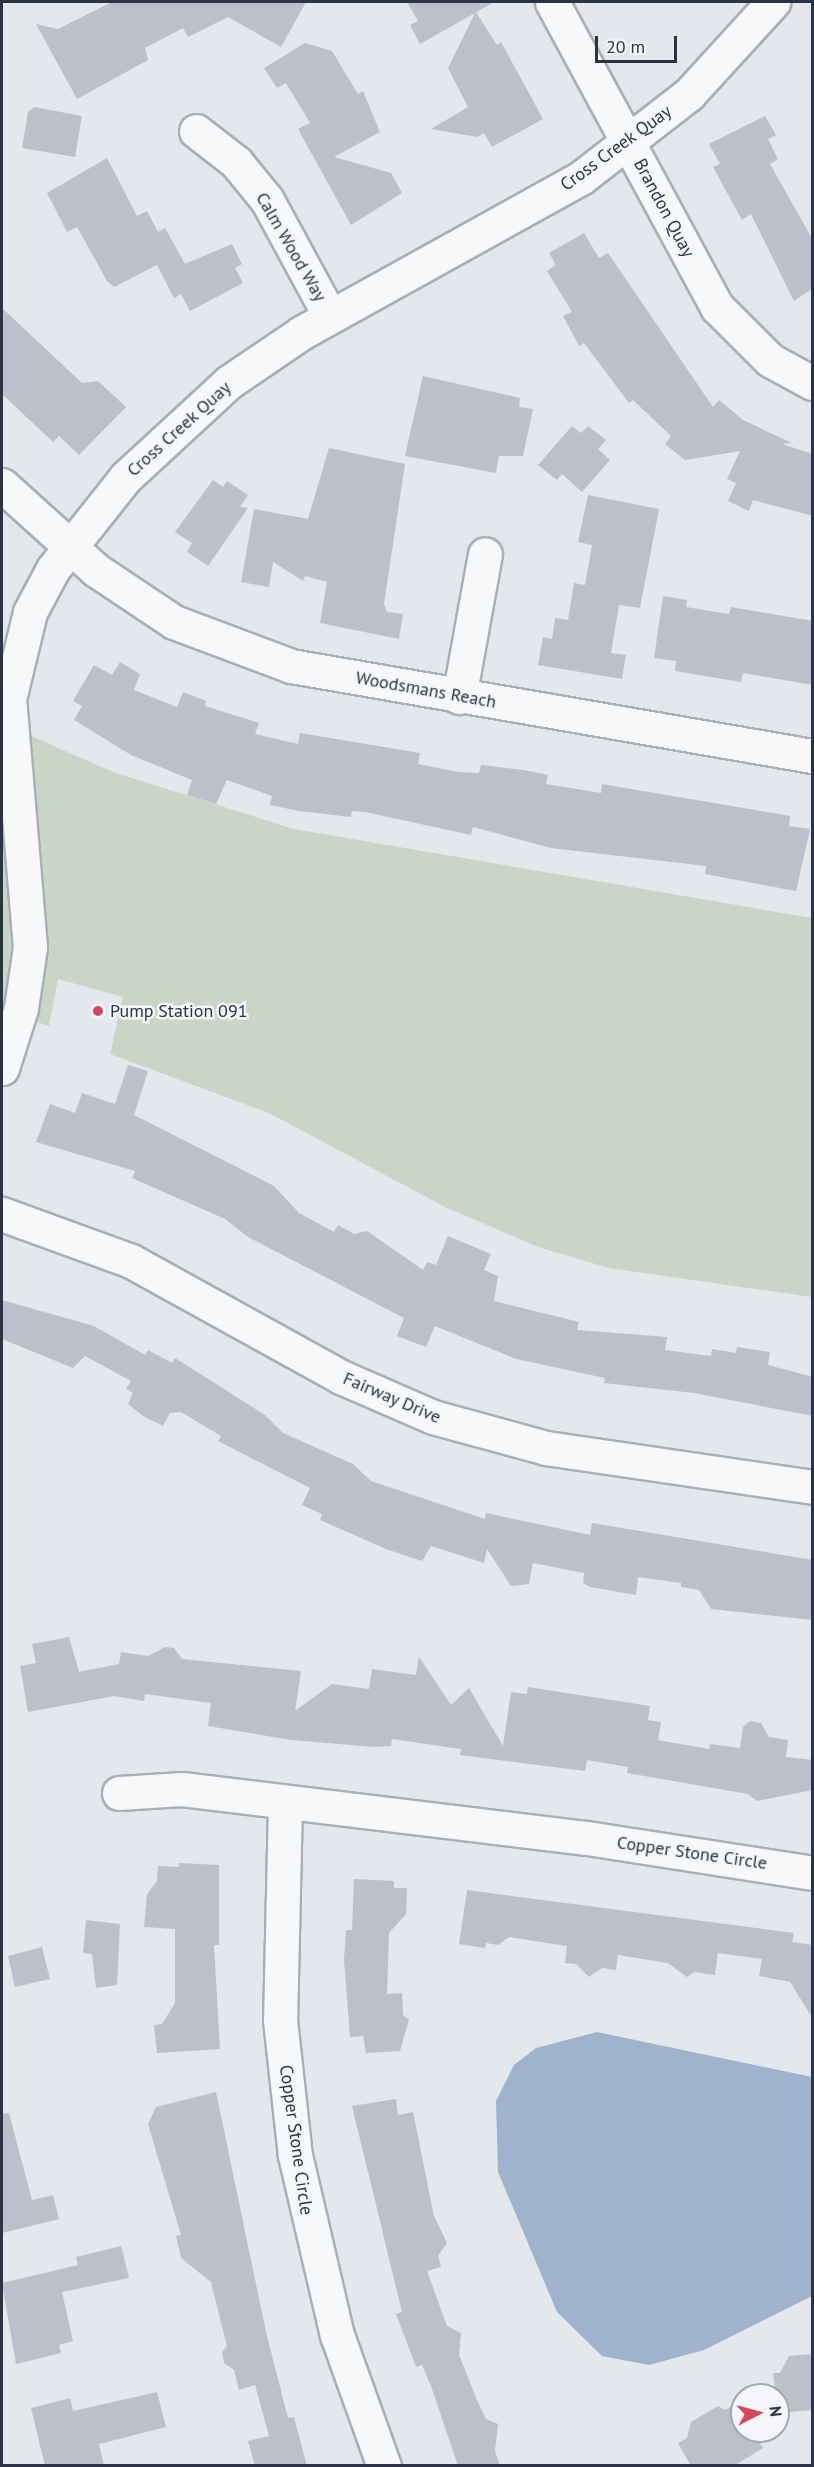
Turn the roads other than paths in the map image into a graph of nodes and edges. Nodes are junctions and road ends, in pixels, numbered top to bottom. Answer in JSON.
{"nodes":[{"id":1,"x":552,"y":2,"type":"edge"},
{"id":2,"x":773,"y":2,"type":"edge"},
{"id":3,"x":196,"y":131,"type":"dead end"},
{"id":4,"x":628,"y":141,"type":"junction"},
{"id":5,"x":330,"y":316,"type":"junction"},
{"id":6,"x":813,"y":383,"type":"edge"},
{"id":7,"x":2,"y":484,"type":"edge"},
{"id":8,"x":70,"y":546,"type":"junction"},
{"id":9,"x":484,"y":554,"type":"dead end"},
{"id":10,"x":459,"y":697,"type":"junction"},
{"id":11,"x":813,"y":756,"type":"edge"},
{"id":12,"x":2,"y":1068,"type":"edge"},
{"id":13,"x":2,"y":1214,"type":"edge"},
{"id":14,"x":813,"y":1487,"type":"edge"},
{"id":15,"x":119,"y":1793,"type":"dead end"},
{"id":16,"x":285,"y":1803,"type":"junction"},
{"id":17,"x":813,"y":1873,"type":"edge"},
{"id":18,"x":384,"y":2466,"type":"edge"}],
"edges":[{"from":1,"to":4,"type":"street","name":"Brandon Quay"},
{"from":2,"to":4,"type":"street","name":"Cross Creek Quay"},
{"from":3,"to":5,"type":"street","name":"Calm Wood Way"},
{"from":4,"to":5,"type":"street","name":"Cross Creek Quay"},
{"from":4,"to":6,"type":"street","name":"Brandon Quay"},
{"from":5,"to":8,"type":"street","name":"Cross Creek Quay"},
{"from":7,"to":8,"type":"street","name":"Woodsmans Reach"},
{"from":8,"to":10,"type":"street","name":"Woodsmans Reach"},
{"from":8,"to":12,"type":"street","name":"Cross Creek Quay"},
{"from":9,"to":10,"type":"street"},
{"from":10,"to":11,"type":"street","name":"Woodsmans Reach"},
{"from":13,"to":14,"type":"street","name":"Fairway Drive"},
{"from":15,"to":16,"type":"street","name":"Copper Stone Circle"},
{"from":16,"to":17,"type":"street","name":"Copper Stone Circle"},
{"from":16,"to":18,"type":"street","name":"Copper Stone Circle"}]}
